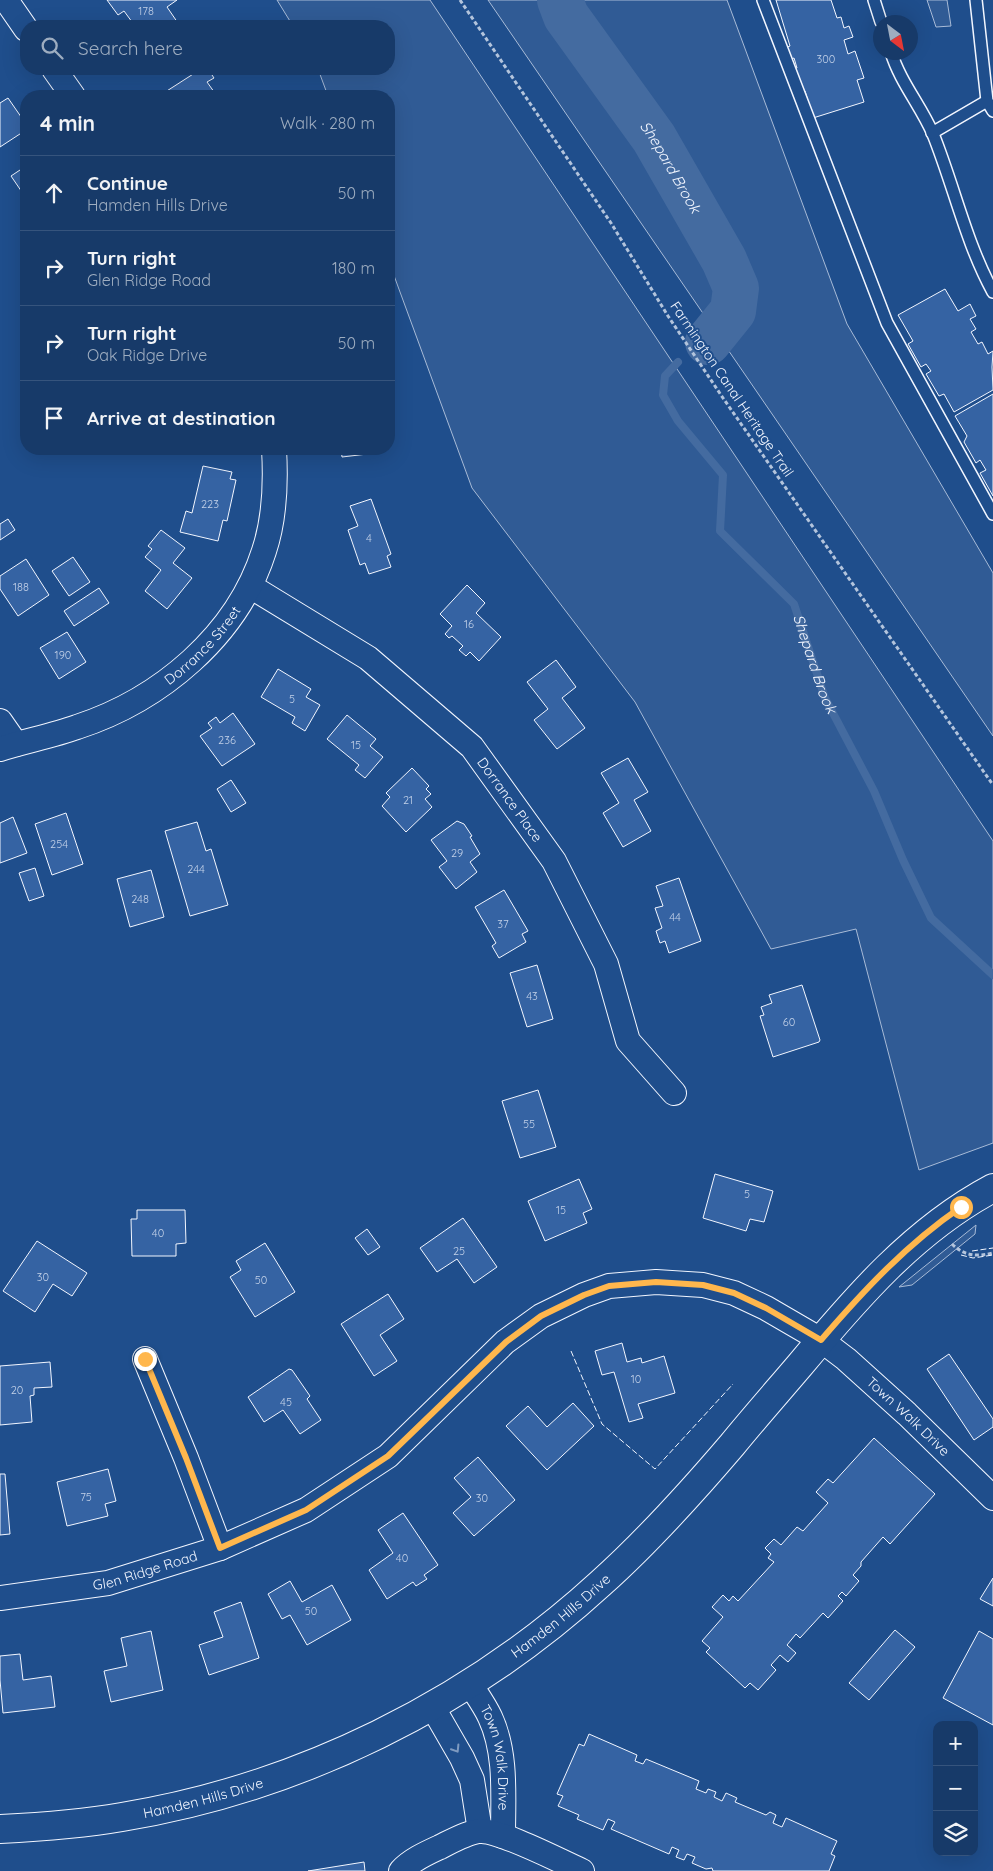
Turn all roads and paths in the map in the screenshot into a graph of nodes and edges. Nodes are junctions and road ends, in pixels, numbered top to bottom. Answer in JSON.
{"nodes":[{"id":1,"x":6,"y":0,"type":"edge"},
{"id":2,"x":460,"y":0,"type":"edge"},
{"id":3,"x":763,"y":0,"type":"edge"},
{"id":4,"x":874,"y":0,"type":"edge"},
{"id":5,"x":976,"y":0,"type":"edge"},
{"id":6,"x":879,"y":15,"type":"edge"},
{"id":7,"x":20,"y":20,"type":"edge"},
{"id":8,"x":893,"y":60,"type":"edge"},
{"id":9,"x":58,"y":75,"type":"edge"},
{"id":10,"x":69,"y":90,"type":"edge"},
{"id":11,"x":987,"y":101,"type":"junction"},
{"id":12,"x":993,"y":111,"type":"edge"},
{"id":13,"x":932,"y":133,"type":"junction"},
{"id":14,"x":993,"y":292,"type":"edge"},
{"id":15,"x":274,"y":455,"type":"edge"},
{"id":16,"x":993,"y":514,"type":"edge"},
{"id":17,"x":250,"y":586,"type":"junction"},
{"id":18,"x":0,"y":721,"type":"edge"},
{"id":19,"x":8,"y":747,"type":"edge"},
{"id":20,"x":993,"y":785,"type":"edge"},
{"id":21,"x":674,"y":1093,"type":"dead end"},
{"id":22,"x":993,"y":1188,"type":"edge"},
{"id":23,"x":934,"y":1226,"type":"junction"},
{"id":24,"x":993,"y":1253,"type":"edge"},
{"id":25,"x":821,"y":1340,"type":"junction"},
{"id":26,"x":145,"y":1359,"type":"dead end"},
{"id":27,"x":993,"y":1498,"type":"edge"},
{"id":28,"x":220,"y":1548,"type":"junction"},
{"id":29,"x":0,"y":1598,"type":"edge"},
{"id":30,"x":470,"y":1684,"type":"junction"},
{"id":31,"x":432,"y":1706,"type":"junction"},
{"id":32,"x":0,"y":1829,"type":"edge"},
{"id":33,"x":480,"y":1831,"type":"junction"},
{"id":34,"x":503,"y":1836,"type":"junction"},
{"id":35,"x":402,"y":1871,"type":"edge"},
{"id":36,"x":582,"y":1871,"type":"edge"}],
"edges":[{"from":1,"to":7,"type":"street"},
{"from":2,"to":20,"type":"path","name":"Farmington Canal Heritage Trail"},
{"from":3,"to":16,"type":"lane"},
{"from":4,"to":6,"type":"lane"},
{"from":5,"to":11,"type":"lane"},
{"from":8,"to":13,"type":"lane"},
{"from":9,"to":10,"type":"street"},
{"from":11,"to":12,"type":"lane"},
{"from":11,"to":13,"type":"lane"},
{"from":13,"to":14,"type":"lane"},
{"from":15,"to":17,"type":"street","name":"Dorrance Street"},
{"from":17,"to":19,"type":"street","name":"Dorrance Street"},
{"from":17,"to":21,"type":"street","name":"Dorrance Place"},
{"from":18,"to":19,"type":"street"},
{"from":22,"to":23,"type":"street","name":"Hamden Hills Drive"},
{"from":23,"to":24,"type":"path"},
{"from":23,"to":25,"type":"street","name":"Hamden Hills Drive"},
{"from":25,"to":27,"type":"street","name":"Town Walk Drive"},
{"from":25,"to":28,"type":"street","name":"Glen Ridge Road"},
{"from":25,"to":30,"type":"street","name":"Hamden Hills Drive"},
{"from":26,"to":28,"type":"street"},
{"from":28,"to":29,"type":"street","name":"Glen Ridge Road"},
{"from":30,"to":31,"type":"street","name":"Hamden Hills Drive"},
{"from":30,"to":34,"type":"street","name":"Town Walk Drive"},
{"from":31,"to":32,"type":"street","name":"Hamden Hills Drive"},
{"from":31,"to":33,"type":"street","name":"Town Walk Drive","one_way":true},
{"from":33,"to":34,"type":"street","name":"Town Walk Drive"},
{"from":33,"to":35,"type":"street"},
{"from":34,"to":36,"type":"street","name":"Town Walk Drive"}]}
